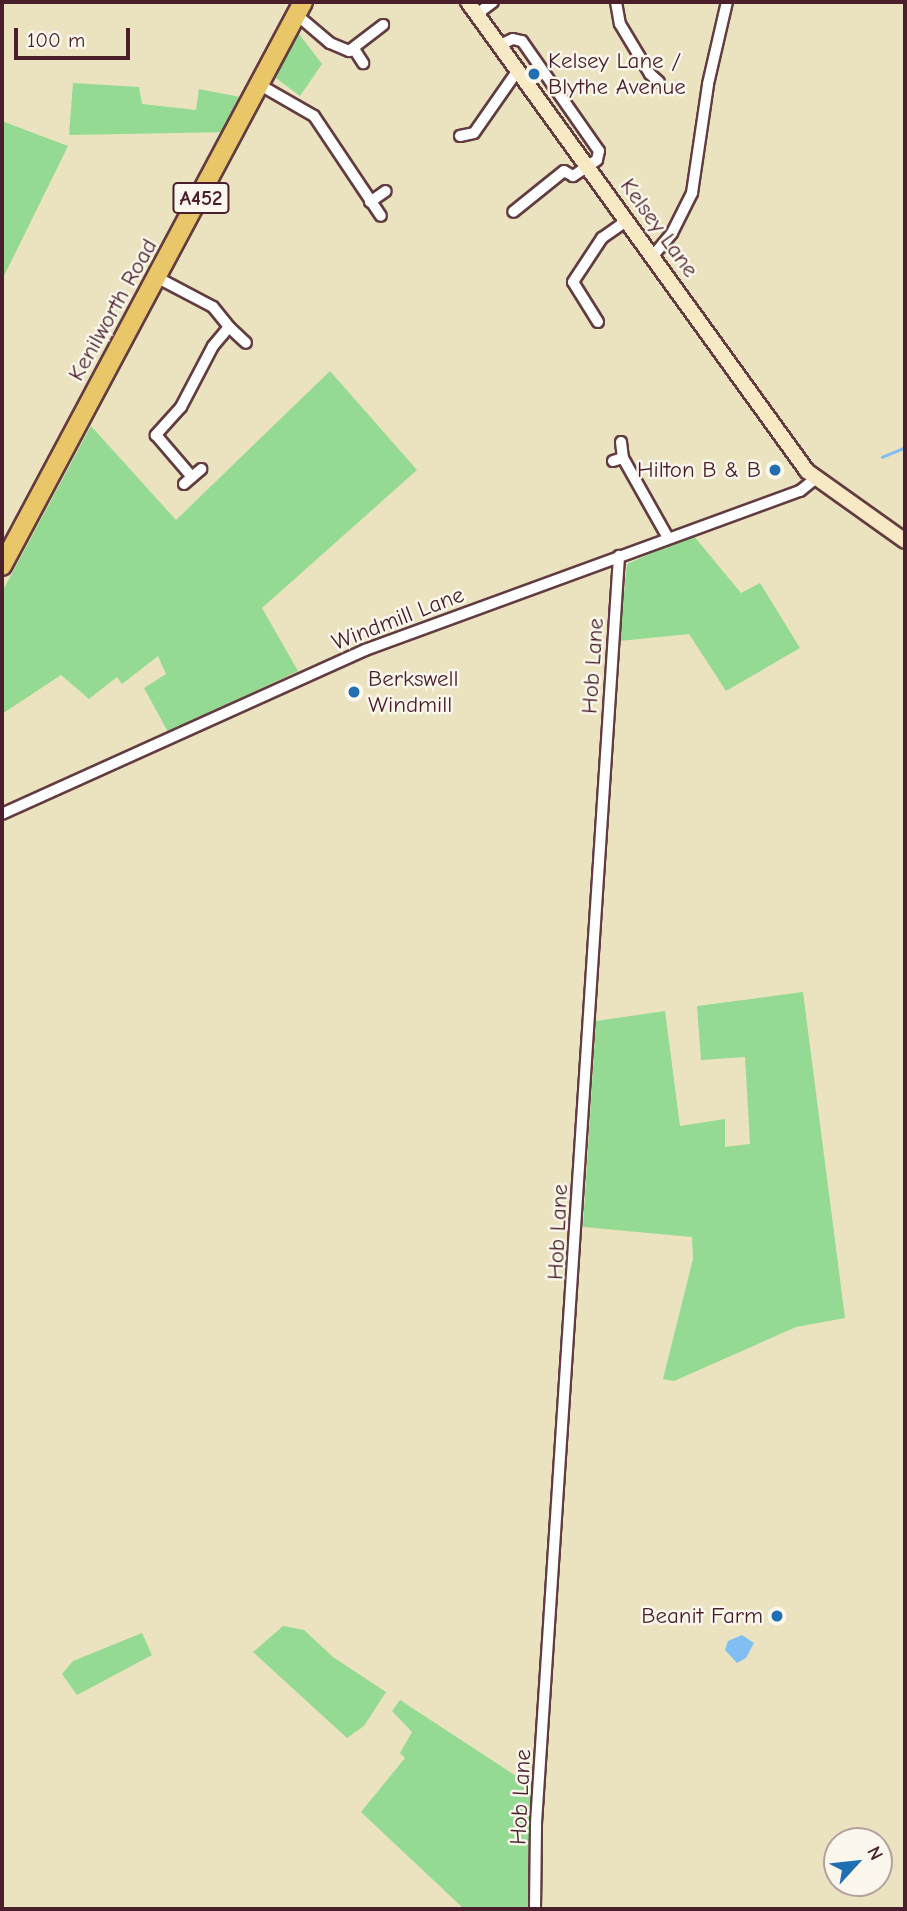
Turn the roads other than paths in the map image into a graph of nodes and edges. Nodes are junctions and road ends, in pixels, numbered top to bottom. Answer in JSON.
{"nodes":[{"id":1,"x":493,"y":2,"type":"edge"},
{"id":2,"x":615,"y":2,"type":"edge"},
{"id":3,"x":727,"y":2,"type":"edge"},
{"id":4,"x":300,"y":8,"type":"edge"},
{"id":5,"x":473,"y":8,"type":"edge"},
{"id":6,"x":383,"y":25,"type":"dead end"},
{"id":7,"x":500,"y":45,"type":"junction"},
{"id":8,"x":354,"y":49,"type":"junction"},
{"id":9,"x":363,"y":64,"type":"dead end"},
{"id":10,"x":518,"y":70,"type":"junction"},
{"id":11,"x":659,"y":82,"type":"dead end"},
{"id":12,"x":260,"y":85,"type":"junction"},
{"id":13,"x":460,"y":136,"type":"dead end"},
{"id":14,"x":586,"y":167,"type":"junction"},
{"id":15,"x":386,"y":191,"type":"dead end"},
{"id":16,"x":517,"y":193,"type":"dead end"},
{"id":17,"x":370,"y":202,"type":"junction"},
{"id":18,"x":525,"y":204,"type":"junction"},
{"id":19,"x":513,"y":212,"type":"dead end"},
{"id":20,"x":381,"y":216,"type":"dead end"},
{"id":21,"x":625,"y":221,"type":"junction"},
{"id":22,"x":652,"y":257,"type":"junction"},
{"id":23,"x":158,"y":278,"type":"junction"},
{"id":24,"x":601,"y":304,"type":"dead end"},
{"id":25,"x":591,"y":313,"type":"junction"},
{"id":26,"x":598,"y":322,"type":"dead end"},
{"id":27,"x":229,"y":327,"type":"junction"},
{"id":28,"x":246,"y":343,"type":"dead end"},
{"id":29,"x":621,"y":442,"type":"dead end"},
{"id":30,"x":201,"y":469,"type":"dead end"},
{"id":31,"x":815,"y":480,"type":"junction"},
{"id":32,"x":668,"y":538,"type":"junction"},
{"id":33,"x":905,"y":541,"type":"edge"},
{"id":34,"x":620,"y":556,"type":"junction"},
{"id":35,"x":2,"y":566,"type":"edge"},
{"id":36,"x":2,"y":814,"type":"edge"},
{"id":37,"x":535,"y":1909,"type":"edge"}],
"edges":[{"from":1,"to":5,"type":"street"},
{"from":2,"to":11,"type":"street"},
{"from":3,"to":22,"type":"street"},
{"from":4,"to":8,"type":"street"},
{"from":4,"to":12,"type":"highway","name":"Kenilworth Road","number":"A452"},
{"from":5,"to":7,"type":"main road","name":"Kelsey Lane"},
{"from":6,"to":8,"type":"street"},
{"from":7,"to":10,"type":"main road","name":"Kelsey Lane"},
{"from":7,"to":14,"type":"street"},
{"from":8,"to":9,"type":"street"},
{"from":10,"to":13,"type":"street"},
{"from":10,"to":14,"type":"main road","name":"Kelsey Lane"},
{"from":12,"to":17,"type":"street"},
{"from":12,"to":23,"type":"highway","name":"Kenilworth Road","number":"A452"},
{"from":14,"to":18,"type":"street"},
{"from":14,"to":21,"type":"main road","name":"Kelsey Lane"},
{"from":15,"to":17,"type":"street"},
{"from":16,"to":18,"type":"street"},
{"from":17,"to":20,"type":"street"},
{"from":18,"to":19,"type":"street"},
{"from":21,"to":22,"type":"main road","name":"Kelsey Lane"},
{"from":21,"to":25,"type":"street"},
{"from":22,"to":31,"type":"main road","name":"Kelsey Lane"},
{"from":23,"to":27,"type":"street"},
{"from":23,"to":35,"type":"highway","name":"Kenilworth Road","number":"A452"},
{"from":24,"to":25,"type":"street"},
{"from":25,"to":26,"type":"street"},
{"from":27,"to":28,"type":"street"},
{"from":27,"to":30,"type":"street"},
{"from":29,"to":32,"type":"street"},
{"from":31,"to":32,"type":"street","name":"Windmill Lane"},
{"from":31,"to":33,"type":"main road","name":"Kelsey Lane"},
{"from":32,"to":34,"type":"street","name":"Windmill Lane"},
{"from":34,"to":36,"type":"street","name":"Windmill Lane"},
{"from":34,"to":37,"type":"street","name":"Hob Lane"}]}
